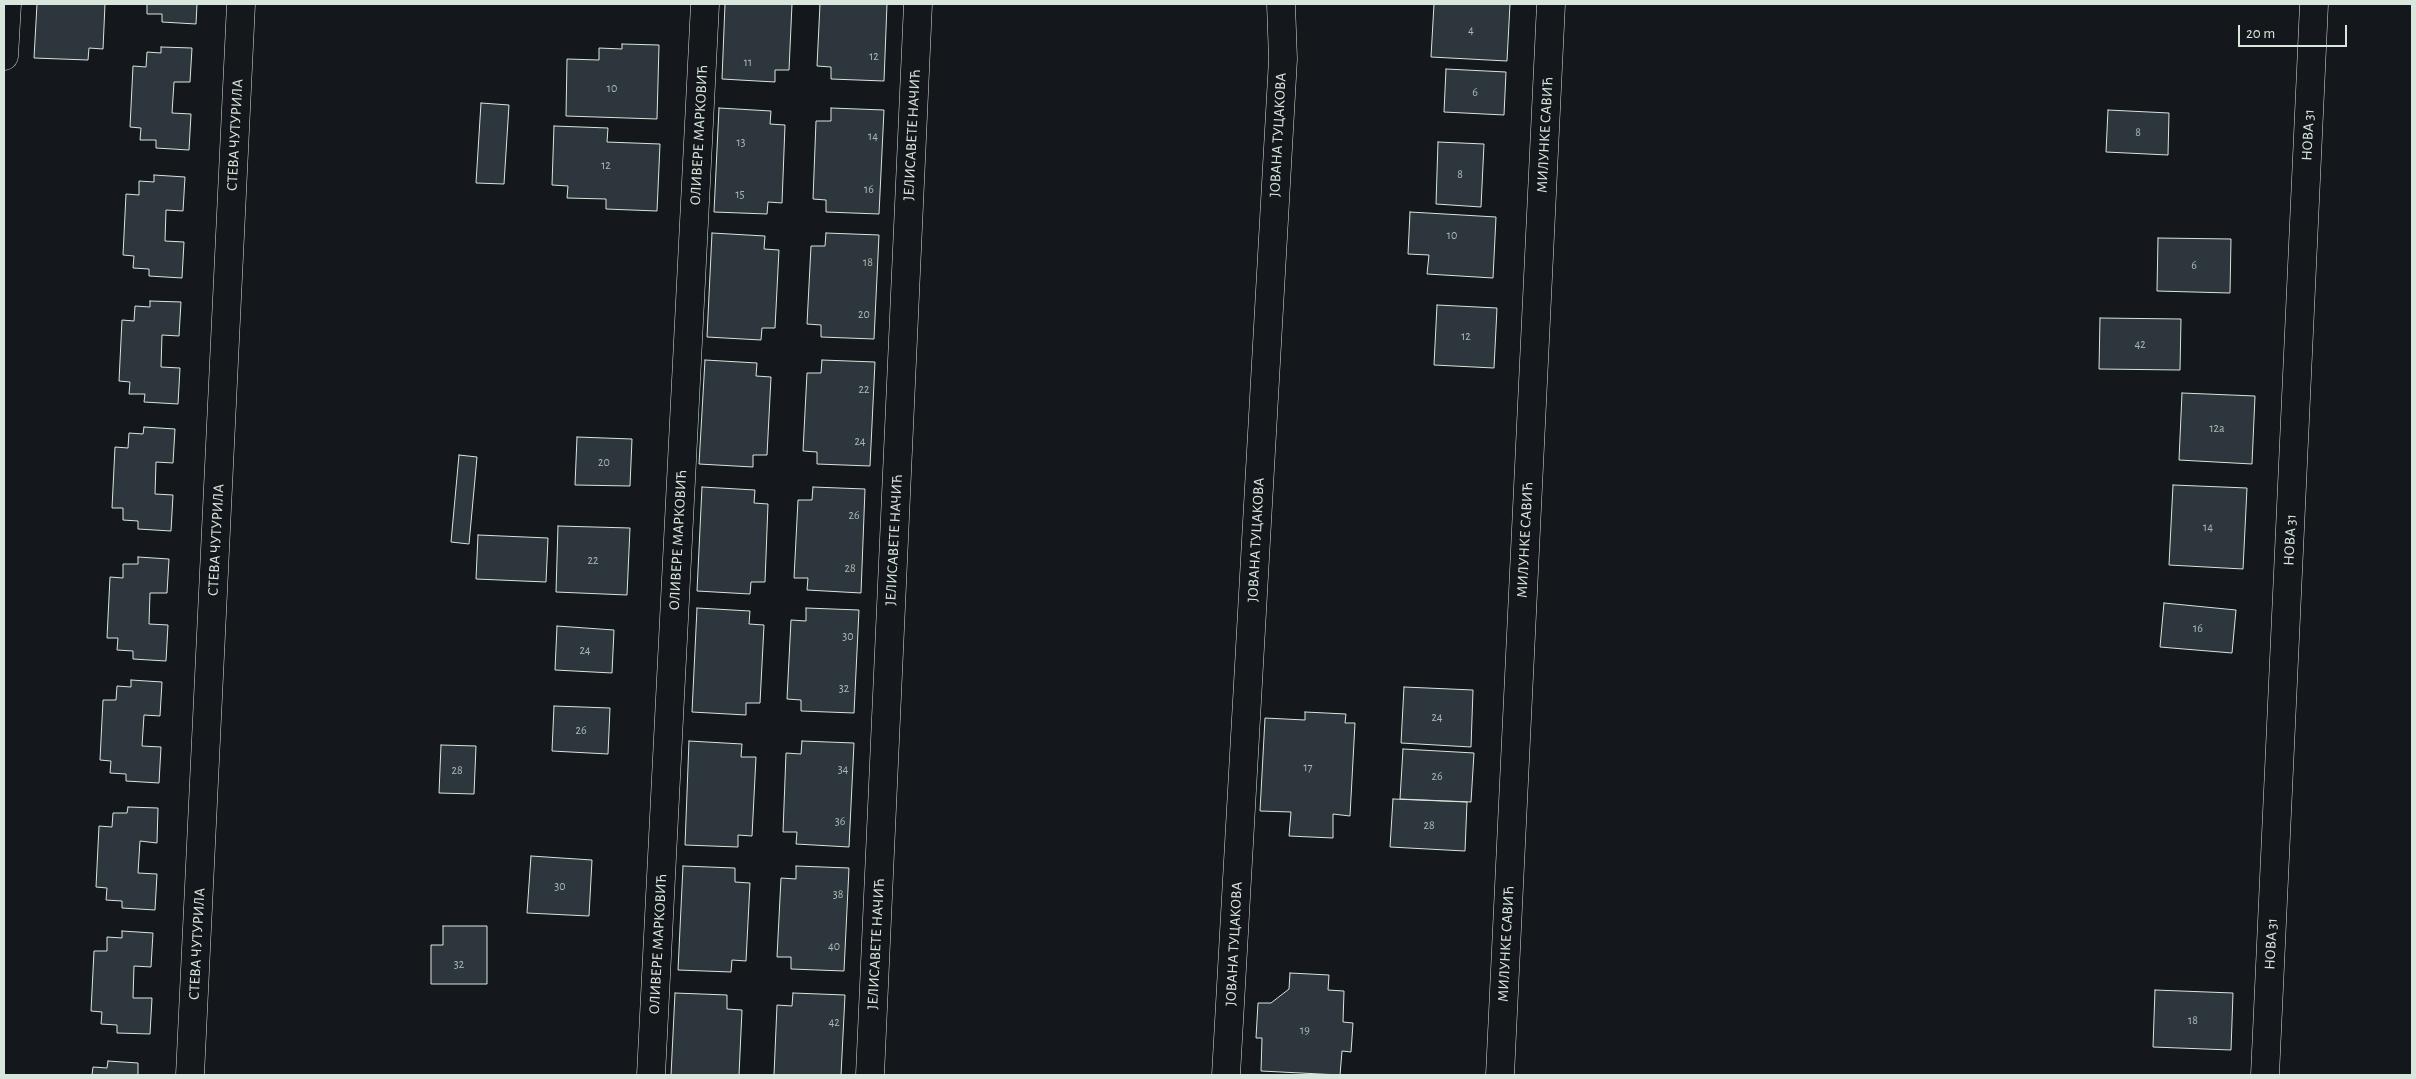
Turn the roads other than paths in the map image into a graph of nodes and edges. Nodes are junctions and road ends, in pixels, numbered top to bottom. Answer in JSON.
{"nodes":[{"id":1,"x":6,"y":4,"type":"edge"},
{"id":2,"x":241,"y":4,"type":"edge"},
{"id":3,"x":705,"y":4,"type":"edge"},
{"id":4,"x":918,"y":4,"type":"edge"},
{"id":5,"x":1281,"y":4,"type":"edge"},
{"id":6,"x":1551,"y":4,"type":"edge"},
{"id":7,"x":2314,"y":4,"type":"edge"},
{"id":8,"x":4,"y":56,"type":"edge"},
{"id":9,"x":190,"y":1075,"type":"edge"},
{"id":10,"x":651,"y":1075,"type":"edge"},
{"id":11,"x":870,"y":1075,"type":"edge"},
{"id":12,"x":1226,"y":1075,"type":"edge"},
{"id":13,"x":1500,"y":1075,"type":"edge"},
{"id":14,"x":2265,"y":1075,"type":"edge"}],
"edges":[{"from":1,"to":8,"type":"street"},
{"from":2,"to":9,"type":"street","name":"СТЕВА ЧУТУРИЛА"},
{"from":3,"to":10,"type":"street","name":"ОЛИВЕРЕ МАРКОВИЋ"},
{"from":4,"to":11,"type":"street","name":"ЈЕЛИСАВЕТЕ НАЧИЋ"},
{"from":5,"to":12,"type":"street","name":"ЈОВАНА ТУЦАКОВА"},
{"from":6,"to":13,"type":"street","name":"МИЛУНКЕ САВИЋ"},
{"from":7,"to":14,"type":"street","name":"НОВА 31"}]}
